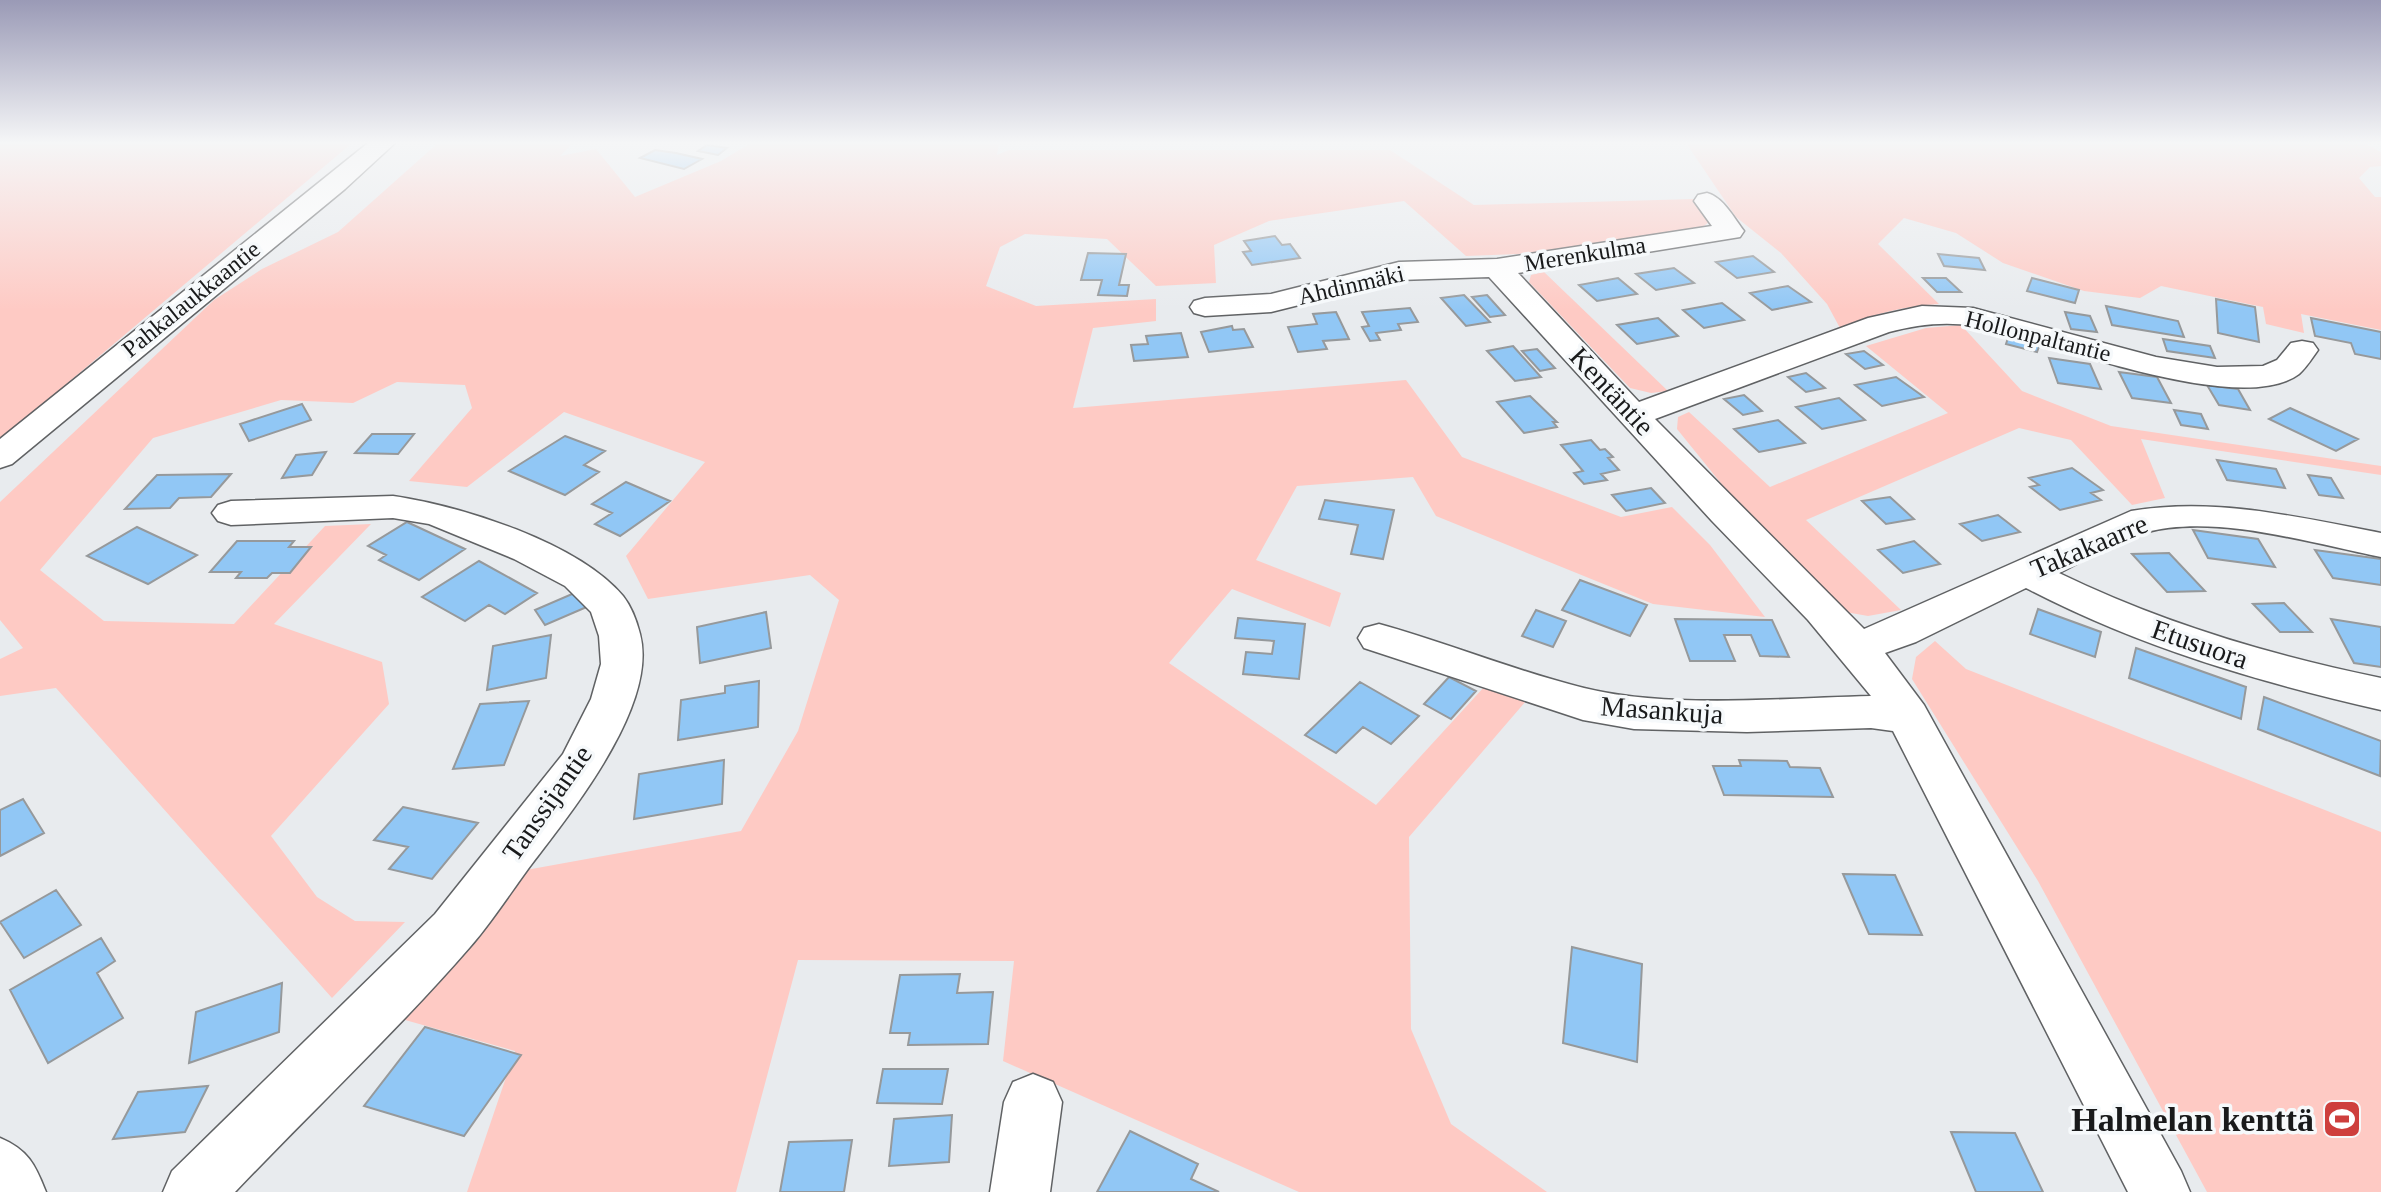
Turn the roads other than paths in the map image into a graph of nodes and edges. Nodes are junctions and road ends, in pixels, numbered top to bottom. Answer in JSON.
{"nodes":[{"id":1,"x":319,"y":199,"type":"edge"},
{"id":2,"x":1707,"y":201,"type":"dead end"},
{"id":3,"x":1497,"y":268,"type":"junction"},
{"id":4,"x":1205,"y":307,"type":"dead end"},
{"id":5,"x":2302,"y":350,"type":"dead end"},
{"id":6,"x":1634,"y":415,"type":"junction"},
{"id":7,"x":0,"y":457,"type":"edge"},
{"id":8,"x":231,"y":513,"type":"dead end"},
{"id":9,"x":2381,"y":545,"type":"edge"},
{"id":10,"x":2026,"y":572,"type":"junction"},
{"id":11,"x":1379,"y":638,"type":"dead end"},
{"id":12,"x":1859,"y":646,"type":"junction"},
{"id":13,"x":2381,"y":694,"type":"edge"},
{"id":14,"x":1908,"y":717,"type":"junction"},
{"id":15,"x":1033,"y":1102,"type":"dead end"},
{"id":16,"x":0,"y":1168,"type":"edge"},
{"id":17,"x":16,"y":1192,"type":"edge"},
{"id":18,"x":193,"y":1192,"type":"edge"},
{"id":19,"x":1020,"y":1192,"type":"edge"},
{"id":20,"x":2160,"y":1192,"type":"edge"}],
"edges":[{"from":1,"to":7,"type":"street","name":"Pahkalaukkaantie"},
{"from":2,"to":3,"type":"street","name":"Merenkulma"},
{"from":3,"to":4,"type":"street","name":"Ahdinmäki"},
{"from":3,"to":6,"type":"street","name":"Kentäntie"},
{"from":5,"to":6,"type":"street","name":"Hollonpaltantie"},
{"from":6,"to":12,"type":"street","name":"Kentäntie"},
{"from":8,"to":18,"type":"street","name":"Tanssijantie"},
{"from":9,"to":10,"type":"street","name":"Takakaarre"},
{"from":10,"to":12,"type":"street","name":"Takakaarre"},
{"from":10,"to":13,"type":"street","name":"Etusuora"},
{"from":11,"to":14,"type":"street","name":"Masankuja"},
{"from":12,"to":14,"type":"street"},
{"from":14,"to":20,"type":"street"},
{"from":15,"to":19,"type":"street"},
{"from":16,"to":17,"type":"street"}]}
